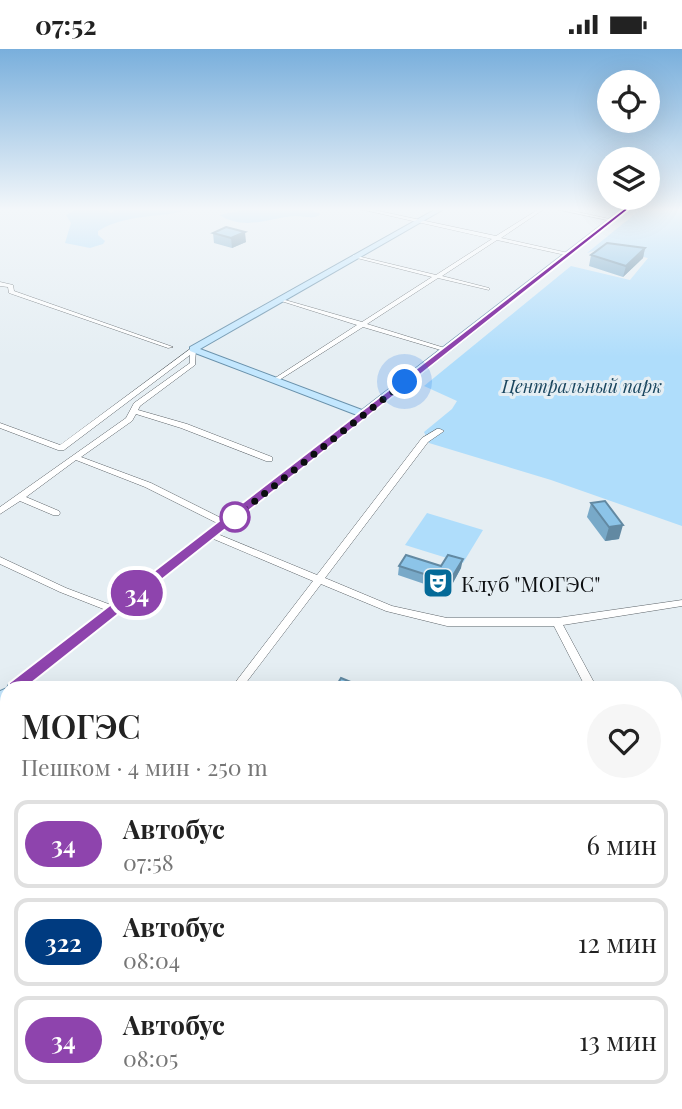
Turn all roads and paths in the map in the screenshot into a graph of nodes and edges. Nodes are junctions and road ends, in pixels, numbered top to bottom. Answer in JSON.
{"nodes":[{"id":1,"x":351,"y":258,"type":"edge"},
{"id":2,"x":365,"y":258,"type":"edge"},
{"id":3,"x":465,"y":258,"type":"edge"},
{"id":4,"x":564,"y":258,"type":"edge"},
{"id":5,"x":437,"y":277,"type":"junction"},
{"id":6,"x":0,"y":284,"type":"edge"},
{"id":7,"x":488,"y":289,"type":"dead end"},
{"id":8,"x":280,"y":299,"type":"junction"},
{"id":9,"x":363,"y":325,"type":"junction"},
{"id":10,"x":170,"y":347,"type":"dead end"},
{"id":11,"x":193,"y":349,"type":"junction"},
{"id":12,"x":446,"y":350,"type":"junction"},
{"id":13,"x":274,"y":381,"type":"junction"},
{"id":14,"x":134,"y":411,"type":"junction"},
{"id":15,"x":363,"y":414,"type":"junction"},
{"id":16,"x":0,"y":425,"type":"edge"},
{"id":17,"x":440,"y":431,"type":"dead end"},
{"id":18,"x":75,"y":457,"type":"junction"},
{"id":19,"x":269,"y":459,"type":"dead end"},
{"id":20,"x":16,"y":499,"type":"junction"},
{"id":21,"x":0,"y":511,"type":"edge"},
{"id":22,"x":56,"y":513,"type":"dead end"},
{"id":23,"x":0,"y":522,"type":"edge"},
{"id":24,"x":226,"y":523,"type":"junction"},
{"id":25,"x":212,"y":535,"type":"junction"},
{"id":26,"x":0,"y":560,"type":"edge"},
{"id":27,"x":319,"y":580,"type":"junction"},
{"id":28,"x":682,"y":603,"type":"edge"},
{"id":29,"x":115,"y":610,"type":"junction"},
{"id":30,"x":557,"y":622,"type":"junction"},
{"id":31,"x":23,"y":681,"type":"edge"},
{"id":32,"x":241,"y":681,"type":"edge"},
{"id":33,"x":588,"y":681,"type":"edge"}],
"edges":[{"from":1,"to":8,"type":"main road"},
{"from":2,"to":5,"type":"street"},
{"from":3,"to":5,"type":"street"},
{"from":4,"to":12,"type":"main road"},
{"from":5,"to":7,"type":"street"},
{"from":5,"to":9,"type":"street"},
{"from":6,"to":10,"type":"street"},
{"from":8,"to":9,"type":"street"},
{"from":8,"to":11,"type":"main road"},
{"from":9,"to":12,"type":"street"},
{"from":9,"to":13,"type":"street"},
{"from":11,"to":13,"type":"main road"},
{"from":11,"to":14,"type":"street"},
{"from":11,"to":16,"type":"street"},
{"from":12,"to":15,"type":"main road"},
{"from":13,"to":15,"type":"main road"},
{"from":14,"to":18,"type":"street"},
{"from":14,"to":19,"type":"street"},
{"from":15,"to":24,"type":"main road"},
{"from":17,"to":27,"type":"street"},
{"from":18,"to":20,"type":"street"},
{"from":18,"to":24,"type":"street"},
{"from":20,"to":21,"type":"street"},
{"from":20,"to":22,"type":"street"},
{"from":20,"to":23,"type":"street"},
{"from":24,"to":25,"type":"main road"},
{"from":25,"to":27,"type":"street"},
{"from":25,"to":29,"type":"main road"},
{"from":26,"to":29,"type":"street"},
{"from":27,"to":30,"type":"street"},
{"from":27,"to":32,"type":"street"},
{"from":28,"to":30,"type":"street"},
{"from":29,"to":31,"type":"main road"},
{"from":30,"to":33,"type":"street"}]}
